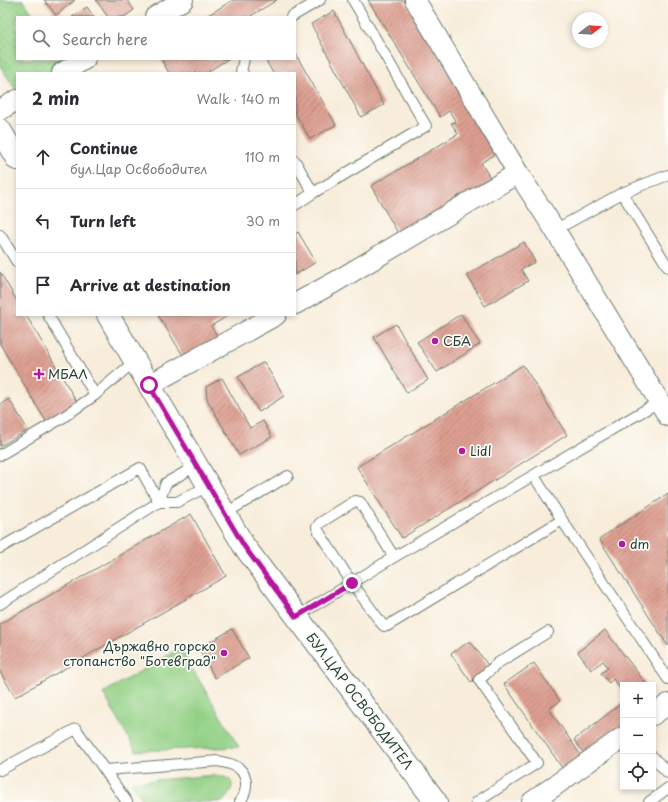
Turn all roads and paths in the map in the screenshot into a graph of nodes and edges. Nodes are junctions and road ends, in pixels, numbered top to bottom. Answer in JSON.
{"nodes":[{"id":1,"x":183,"y":0,"type":"edge"},
{"id":2,"x":320,"y":0,"type":"edge"},
{"id":3,"x":352,"y":0,"type":"edge"},
{"id":4,"x":415,"y":0,"type":"edge"},
{"id":5,"x":157,"y":16,"type":"edge"},
{"id":6,"x":294,"y":16,"type":"edge"},
{"id":7,"x":83,"y":60,"type":"edge"},
{"id":8,"x":244,"y":60,"type":"edge"},
{"id":9,"x":64,"y":72,"type":"edge"},
{"id":10,"x":242,"y":72,"type":"edge"},
{"id":11,"x":16,"y":101,"type":"edge"},
{"id":12,"x":0,"y":110,"type":"edge"},
{"id":13,"x":0,"y":130,"type":"edge"},
{"id":14,"x":16,"y":158,"type":"edge"},
{"id":15,"x":296,"y":164,"type":"edge"},
{"id":16,"x":518,"y":173,"type":"junction"},
{"id":17,"x":668,"y":175,"type":"edge"},
{"id":18,"x":313,"y":193,"type":"junction"},
{"id":19,"x":622,"y":193,"type":"junction"},
{"id":20,"x":296,"y":204,"type":"edge"},
{"id":21,"x":555,"y":230,"type":"junction"},
{"id":22,"x":0,"y":235,"type":"edge"},
{"id":23,"x":16,"y":260,"type":"edge"},
{"id":24,"x":668,"y":267,"type":"edge"},
{"id":25,"x":296,"y":303,"type":"edge"},
{"id":26,"x":49,"y":316,"type":"edge"},
{"id":27,"x":109,"y":316,"type":"edge"},
{"id":28,"x":274,"y":316,"type":"edge"},
{"id":29,"x":135,"y":361,"type":"junction"},
{"id":30,"x":149,"y":385,"type":"junction"},
{"id":31,"x":95,"y":395,"type":"junction"},
{"id":32,"x":664,"y":410,"type":"edge"},
{"id":33,"x":0,"y":455,"type":"edge"},
{"id":34,"x":196,"y":466,"type":"junction"},
{"id":35,"x":288,"y":476,"type":"dead end"},
{"id":36,"x":534,"y":476,"type":"junction"},
{"id":37,"x":208,"y":486,"type":"junction"},
{"id":38,"x":159,"y":502,"type":"junction"},
{"id":39,"x":224,"y":514,"type":"junction"},
{"id":40,"x":562,"y":520,"type":"junction"},
{"id":41,"x":0,"y":548,"type":"edge"},
{"id":42,"x":394,"y":557,"type":"junction"},
{"id":43,"x":352,"y":583,"type":"junction"},
{"id":44,"x":0,"y":604,"type":"edge"},
{"id":45,"x":296,"y":617,"type":"junction"},
{"id":46,"x":548,"y":632,"type":"dead end"},
{"id":47,"x":668,"y":679,"type":"edge"},
{"id":48,"x":668,"y":704,"type":"edge"},
{"id":49,"x":656,"y":713,"type":"edge"},
{"id":50,"x":620,"y":739,"type":"edge"},
{"id":51,"x":656,"y":760,"type":"edge"},
{"id":52,"x":0,"y":770,"type":"edge"},
{"id":53,"x":106,"y":770,"type":"junction"},
{"id":54,"x":668,"y":773,"type":"edge"},
{"id":55,"x":668,"y":788,"type":"edge"},
{"id":56,"x":127,"y":802,"type":"edge"},
{"id":57,"x":240,"y":802,"type":"edge"},
{"id":58,"x":436,"y":802,"type":"edge"},
{"id":59,"x":477,"y":802,"type":"edge"},
{"id":60,"x":532,"y":802,"type":"edge"},
{"id":61,"x":649,"y":802,"type":"edge"}],
"edges":[{"from":1,"to":5,"type":"street"},
{"from":2,"to":6,"type":"lane"},
{"from":3,"to":18,"type":"lane"},
{"from":4,"to":16,"type":"street"},
{"from":7,"to":9,"type":"street"},
{"from":8,"to":10,"type":"lane"},
{"from":11,"to":12,"type":"street"},
{"from":13,"to":14,"type":"street"},
{"from":15,"to":18,"type":"lane"},
{"from":16,"to":21,"type":"street"},
{"from":16,"to":25,"type":"street"},
{"from":17,"to":19,"type":"lane"},
{"from":18,"to":20,"type":"lane"},
{"from":19,"to":21,"type":"lane"},
{"from":19,"to":24,"type":"lane"},
{"from":21,"to":32,"type":"street"},
{"from":22,"to":23,"type":"lane"},
{"from":26,"to":31,"type":"lane"},
{"from":27,"to":29,"type":"street","name":"БУЛ.ЦАР ОСВОБОДИТЕЛ"},
{"from":28,"to":30,"type":"street"},
{"from":29,"to":30,"type":"street","name":"БУЛ.ЦАР ОСВОБОДИТЕЛ"},
{"from":29,"to":31,"type":"lane"},
{"from":30,"to":34,"type":"street","name":"БУЛ.ЦАР ОСВОБОДИТЕЛ"},
{"from":31,"to":33,"type":"lane"},
{"from":32,"to":36,"type":"lane"},
{"from":34,"to":37,"type":"street","name":"БУЛ.ЦАР ОСВОБОДИТЕЛ"},
{"from":34,"to":38,"type":"lane"},
{"from":35,"to":39,"type":"lane"},
{"from":36,"to":40,"type":"lane"},
{"from":36,"to":42,"type":"lane"},
{"from":37,"to":38,"type":"lane"},
{"from":37,"to":39,"type":"street","name":"БУЛ.ЦАР ОСВОБОДИТЕЛ"},
{"from":38,"to":41,"type":"lane"},
{"from":38,"to":44,"type":"lane"},
{"from":39,"to":45,"type":"street","name":"БУЛ.ЦАР ОСВОБОДИТЕЛ"},
{"from":40,"to":43,"type":"lane"},
{"from":40,"to":47,"type":"lane"},
{"from":42,"to":43,"type":"lane"},
{"from":42,"to":43,"type":"lane"},
{"from":43,"to":45,"type":"lane"},
{"from":45,"to":58,"type":"street","name":"БУЛ.ЦАР ОСВОБОДИТЕЛ"},
{"from":46,"to":59,"type":"lane"},
{"from":48,"to":49,"type":"street"},
{"from":50,"to":60,"type":"street"},
{"from":51,"to":54,"type":"lane"},
{"from":52,"to":53,"type":"lane"},
{"from":53,"to":56,"type":"lane"},
{"from":53,"to":57,"type":"lane"},
{"from":55,"to":61,"type":"lane"}]}
